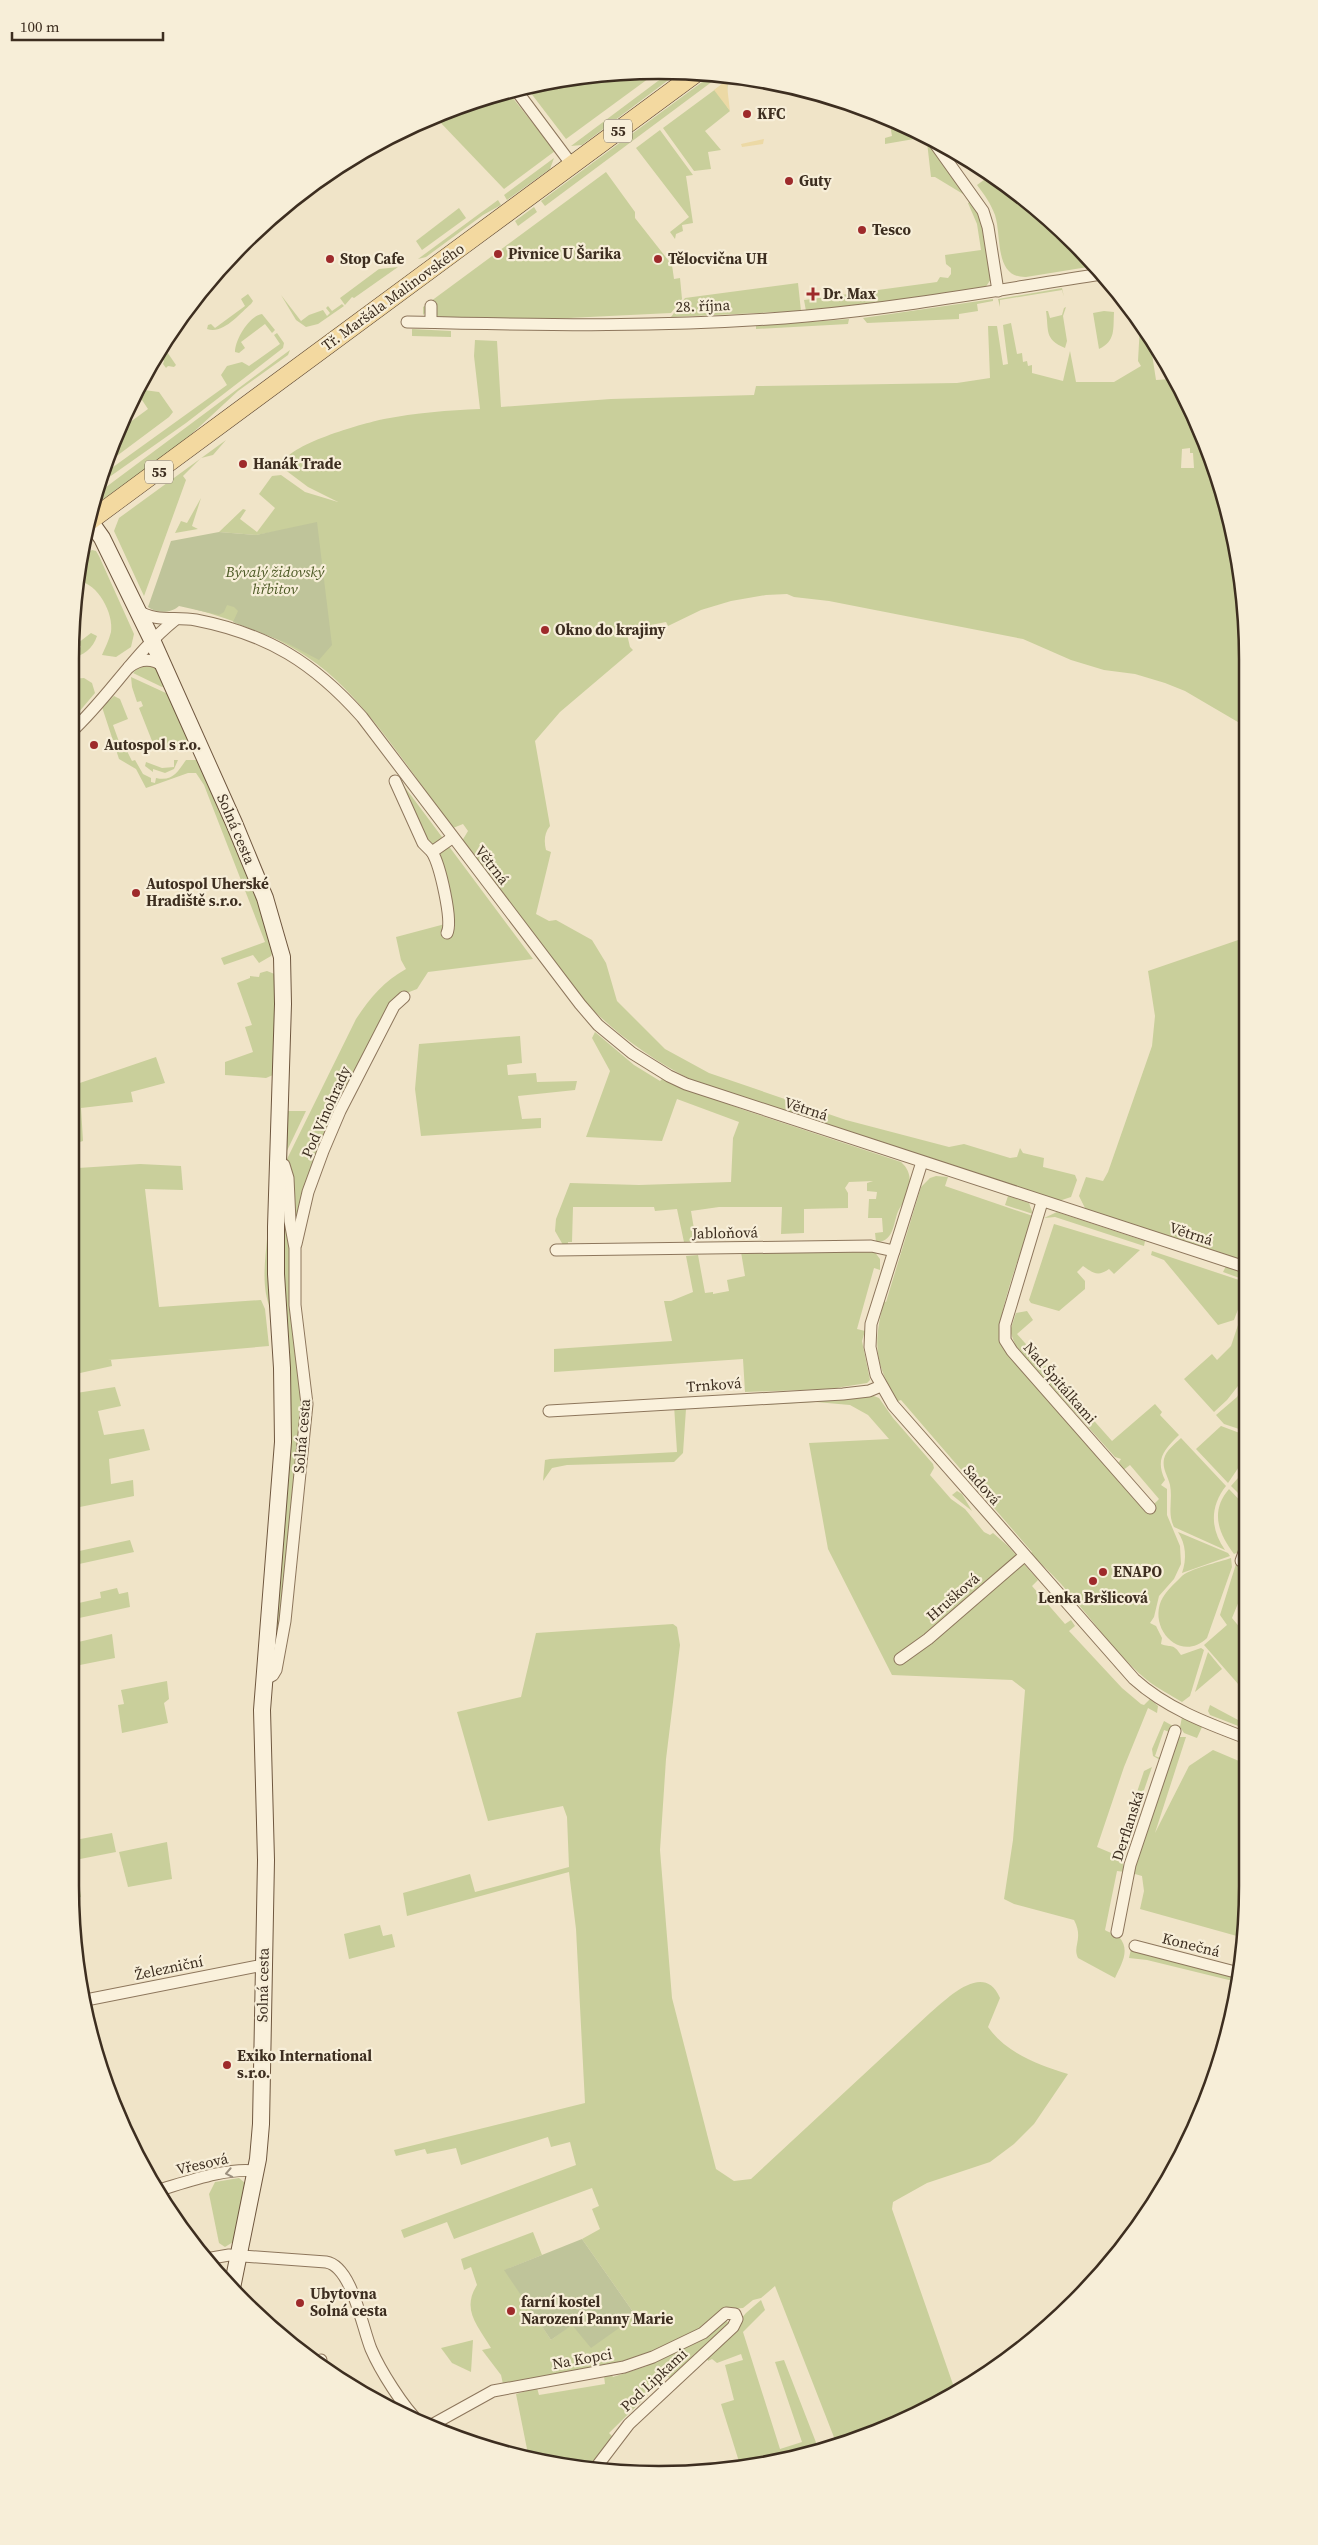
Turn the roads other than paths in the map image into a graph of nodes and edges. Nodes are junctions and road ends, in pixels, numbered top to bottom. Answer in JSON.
{"nodes":[{"id":1,"x":688,"y":80,"type":"edge"},
{"id":2,"x":521,"y":96,"type":"edge"},
{"id":3,"x":942,"y":152,"type":"edge"},
{"id":4,"x":572,"y":165,"type":"junction"},
{"id":5,"x":1094,"y":275,"type":"edge"},
{"id":6,"x":998,"y":291,"type":"junction"},
{"id":7,"x":431,"y":306,"type":"dead end"},
{"id":8,"x":407,"y":322,"type":"dead end"},
{"id":9,"x":431,"y":322,"type":"junction"},
{"id":10,"x":97,"y":516,"type":"edge"},
{"id":11,"x":94,"y":528,"type":"edge"},
{"id":12,"x":137,"y":609,"type":"junction"},
{"id":13,"x":175,"y":620,"type":"junction"},
{"id":14,"x":152,"y":640,"type":"junction"},
{"id":15,"x":128,"y":668,"type":"junction"},
{"id":16,"x":165,"y":668,"type":"junction"},
{"id":17,"x":79,"y":723,"type":"edge"},
{"id":18,"x":395,"y":781,"type":"dead end"},
{"id":19,"x":452,"y":838,"type":"junction"},
{"id":20,"x":432,"y":852,"type":"junction"},
{"id":21,"x":448,"y":933,"type":"dead end"},
{"id":22,"x":404,"y":997,"type":"dead end"},
{"id":23,"x":277,"y":1161,"type":"junction"},
{"id":24,"x":922,"y":1162,"type":"junction"},
{"id":25,"x":1042,"y":1202,"type":"junction"},
{"id":26,"x":295,"y":1248,"type":"junction"},
{"id":27,"x":556,"y":1250,"type":"dead end"},
{"id":28,"x":894,"y":1251,"type":"junction"},
{"id":29,"x":1239,"y":1266,"type":"edge"},
{"id":30,"x":881,"y":1386,"type":"junction"},
{"id":31,"x":549,"y":1411,"type":"dead end"},
{"id":32,"x":1150,"y":1508,"type":"dead end"},
{"id":33,"x":1024,"y":1556,"type":"junction"},
{"id":34,"x":900,"y":1659,"type":"dead end"},
{"id":35,"x":264,"y":1680,"type":"junction"},
{"id":36,"x":1175,"y":1731,"type":"dead end"},
{"id":37,"x":1239,"y":1735,"type":"edge"},
{"id":38,"x":1117,"y":1932,"type":"dead end"},
{"id":39,"x":1135,"y":1946,"type":"dead end"},
{"id":40,"x":263,"y":1965,"type":"junction"},
{"id":41,"x":1232,"y":1971,"type":"edge"},
{"id":42,"x":90,"y":1999,"type":"edge"},
{"id":43,"x":255,"y":2170,"type":"junction"},
{"id":44,"x":164,"y":2189,"type":"edge"},
{"id":45,"x":238,"y":2256,"type":"junction"},
{"id":46,"x":214,"y":2258,"type":"edge"},
{"id":47,"x":234,"y":2280,"type":"edge"},
{"id":48,"x":736,"y":2315,"type":"joint"},
{"id":49,"x":408,"y":2409,"type":"edge"},
{"id":50,"x":437,"y":2422,"type":"edge"},
{"id":51,"x":600,"y":2463,"type":"edge"}],
"edges":[{"from":1,"to":4,"type":"main road","name":"Tř. Maršála Malinovského","number":"55"},
{"from":2,"to":4,"type":"street"},
{"from":3,"to":6,"type":"street"},
{"from":4,"to":10,"type":"main road","name":"Tř. Maršála Malinovského","number":"55"},
{"from":5,"to":6,"type":"street","name":"28. října"},
{"from":6,"to":9,"type":"street","name":"28. října"},
{"from":7,"to":9,"type":"street"},
{"from":8,"to":9,"type":"street","name":"28. října"},
{"from":11,"to":12,"type":"street","name":"Solná cesta"},
{"from":12,"to":13,"type":"street","name":"Větrná"},
{"from":12,"to":14,"type":"street","name":"Solná cesta"},
{"from":13,"to":14,"type":"street"},
{"from":13,"to":19,"type":"street","name":"Větrná"},
{"from":14,"to":15,"type":"street"},
{"from":14,"to":16,"type":"street","name":"Solná cesta"},
{"from":15,"to":16,"type":"street"},
{"from":15,"to":17,"type":"street"},
{"from":16,"to":23,"type":"street","name":"Solná cesta"},
{"from":18,"to":20,"type":"street"},
{"from":19,"to":20,"type":"street"},
{"from":19,"to":24,"type":"street","name":"Větrná"},
{"from":20,"to":21,"type":"street"},
{"from":22,"to":26,"type":"street","name":"Pod Vinohrady"},
{"from":23,"to":26,"type":"street","name":"Solná cesta"},
{"from":23,"to":35,"type":"street","name":"Solná cesta"},
{"from":24,"to":25,"type":"street","name":"Větrná"},
{"from":24,"to":28,"type":"street","name":"Sadová"},
{"from":25,"to":29,"type":"street","name":"Větrná"},
{"from":25,"to":32,"type":"street","name":"Nad Špitálkami"},
{"from":26,"to":35,"type":"street","name":"Solná cesta"},
{"from":27,"to":28,"type":"street","name":"Jabloňová"},
{"from":28,"to":30,"type":"street","name":"Sadová"},
{"from":30,"to":31,"type":"street","name":"Trnková"},
{"from":30,"to":33,"type":"street","name":"Sadová"},
{"from":33,"to":34,"type":"street","name":"Hrušková"},
{"from":33,"to":37,"type":"street","name":"Sadová"},
{"from":35,"to":40,"type":"street","name":"Solná cesta"},
{"from":36,"to":38,"type":"street","name":"Derflanská"},
{"from":39,"to":41,"type":"street","name":"Konečná"},
{"from":40,"to":42,"type":"street","name":"Železniční"},
{"from":40,"to":43,"type":"street","name":"Solná cesta"},
{"from":43,"to":44,"type":"street","name":"Vřesová","one_way":true},
{"from":43,"to":45,"type":"street","name":"Solná cesta"},
{"from":45,"to":46,"type":"street"},
{"from":45,"to":47,"type":"street","name":"Solná cesta"},
{"from":45,"to":49,"type":"street"},
{"from":48,"to":50,"type":"street","name":"Na Kopci"},
{"from":48,"to":51,"type":"street","name":"Pod Lipkami"}]}
